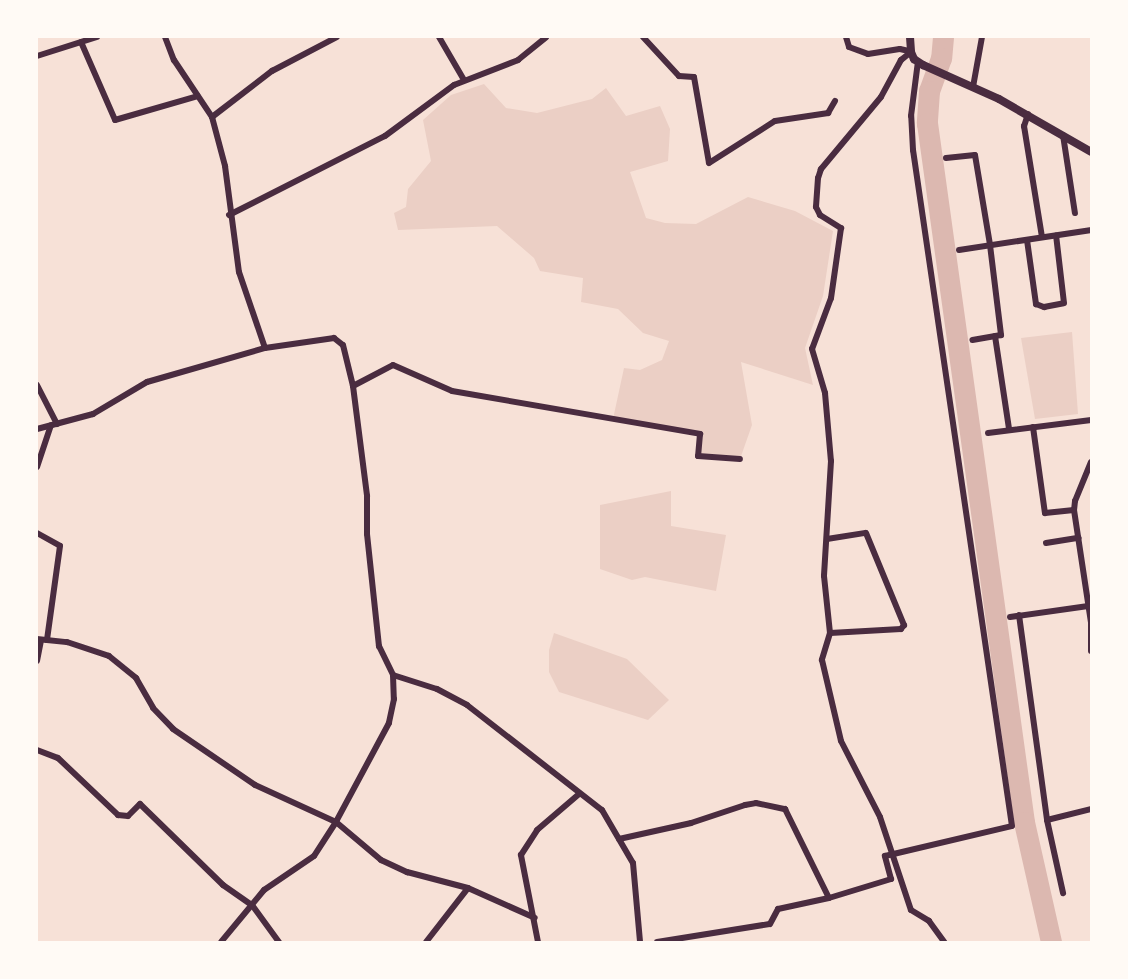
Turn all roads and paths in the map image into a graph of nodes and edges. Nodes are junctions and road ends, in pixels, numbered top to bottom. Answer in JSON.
{"nodes":[{"id":1,"x":97,"y":37,"type":"edge"},
{"id":2,"x":165,"y":37,"type":"edge"},
{"id":3,"x":337,"y":37,"type":"edge"},
{"id":4,"x":439,"y":37,"type":"edge"},
{"id":5,"x":546,"y":37,"type":"edge"},
{"id":6,"x":643,"y":37,"type":"edge"},
{"id":7,"x":846,"y":37,"type":"edge"},
{"id":8,"x":910,"y":37,"type":"edge"},
{"id":9,"x":982,"y":37,"type":"edge"},
{"id":10,"x":81,"y":42,"type":"junction"},
{"id":11,"x":911,"y":52,"type":"junction"},
{"id":12,"x":37,"y":56,"type":"edge"},
{"id":13,"x":920,"y":63,"type":"junction"},
{"id":14,"x":464,"y":80,"type":"junction"},
{"id":15,"x":973,"y":87,"type":"junction"},
{"id":16,"x":198,"y":96,"type":"junction"},
{"id":17,"x":835,"y":100,"type":"dead end"},
{"id":18,"x":1028,"y":114,"type":"junction"},
{"id":19,"x":212,"y":117,"type":"junction"},
{"id":20,"x":1063,"y":133,"type":"junction"},
{"id":21,"x":1091,"y":152,"type":"edge"},
{"id":22,"x":946,"y":158,"type":"dead end"},
{"id":23,"x":1075,"y":213,"type":"dead end"},
{"id":24,"x":229,"y":215,"type":"junction"},
{"id":25,"x":1091,"y":230,"type":"edge"},
{"id":26,"x":1056,"y":235,"type":"junction"},
{"id":27,"x":1042,"y":237,"type":"junction"},
{"id":28,"x":1027,"y":240,"type":"junction"},
{"id":29,"x":990,"y":245,"type":"junction"},
{"id":30,"x":958,"y":250,"type":"dead end"},
{"id":31,"x":995,"y":336,"type":"junction"},
{"id":32,"x":972,"y":340,"type":"dead end"},
{"id":33,"x":265,"y":348,"type":"junction"},
{"id":34,"x":37,"y":385,"type":"edge"},
{"id":35,"x":353,"y":386,"type":"junction"},
{"id":36,"x":1091,"y":420,"type":"edge"},
{"id":37,"x":54,"y":425,"type":"junction"},
{"id":38,"x":1034,"y":427,"type":"junction"},
{"id":39,"x":37,"y":429,"type":"edge"},
{"id":40,"x":1009,"y":429,"type":"junction"},
{"id":41,"x":988,"y":433,"type":"dead end"},
{"id":42,"x":740,"y":458,"type":"dead end"},
{"id":43,"x":1091,"y":462,"type":"edge"},
{"id":44,"x":37,"y":467,"type":"edge"},
{"id":45,"x":1074,"y":510,"type":"junction"},
{"id":46,"x":37,"y":533,"type":"edge"},
{"id":47,"x":827,"y":538,"type":"junction"},
{"id":48,"x":1079,"y":538,"type":"junction"},
{"id":49,"x":1046,"y":543,"type":"dead end"},
{"id":50,"x":1088,"y":607,"type":"junction"},
{"id":51,"x":1019,"y":615,"type":"junction"},
{"id":52,"x":1010,"y":617,"type":"dead end"},
{"id":53,"x":830,"y":633,"type":"junction"},
{"id":54,"x":42,"y":640,"type":"edge"},
{"id":55,"x":1091,"y":651,"type":"edge"},
{"id":56,"x":37,"y":661,"type":"edge"},
{"id":57,"x":393,"y":675,"type":"junction"},
{"id":58,"x":37,"y":750,"type":"edge"},
{"id":59,"x":579,"y":794,"type":"junction"},
{"id":60,"x":1091,"y":809,"type":"edge"},
{"id":61,"x":1047,"y":820,"type":"junction"},
{"id":62,"x":336,"y":822,"type":"junction"},
{"id":63,"x":620,"y":839,"type":"junction"},
{"id":64,"x":894,"y":853,"type":"junction"},
{"id":65,"x":468,"y":888,"type":"junction"},
{"id":66,"x":1063,"y":892,"type":"dead end"},
{"id":67,"x":829,"y":898,"type":"junction"},
{"id":68,"x":252,"y":905,"type":"junction"},
{"id":69,"x":535,"y":918,"type":"junction"},
{"id":70,"x":221,"y":942,"type":"edge"},
{"id":71,"x":279,"y":942,"type":"edge"},
{"id":72,"x":426,"y":942,"type":"edge"},
{"id":73,"x":538,"y":942,"type":"edge"},
{"id":74,"x":640,"y":942,"type":"edge"},
{"id":75,"x":657,"y":942,"type":"edge"},
{"id":76,"x":944,"y":942,"type":"edge"}],
"edges":[{"from":1,"to":10,"type":"street"},
{"from":2,"to":16,"type":"street"},
{"from":3,"to":19,"type":"street"},
{"from":4,"to":14,"type":"street"},
{"from":5,"to":14,"type":"street"},
{"from":6,"to":17,"type":"street"},
{"from":7,"to":11,"type":"street"},
{"from":8,"to":11,"type":"street"},
{"from":9,"to":15,"type":"street"},
{"from":10,"to":12,"type":"street"},
{"from":10,"to":16,"type":"street"},
{"from":11,"to":13,"type":"street"},
{"from":11,"to":47,"type":"street"},
{"from":13,"to":15,"type":"street"},
{"from":13,"to":64,"type":"street"},
{"from":14,"to":24,"type":"street"},
{"from":15,"to":18,"type":"street"},
{"from":16,"to":19,"type":"street"},
{"from":18,"to":20,"type":"street"},
{"from":18,"to":27,"type":"street"},
{"from":19,"to":24,"type":"street"},
{"from":20,"to":21,"type":"street"},
{"from":20,"to":23,"type":"street"},
{"from":22,"to":29,"type":"street"},
{"from":24,"to":33,"type":"street"},
{"from":25,"to":26,"type":"street"},
{"from":26,"to":27,"type":"street"},
{"from":26,"to":28,"type":"street"},
{"from":27,"to":28,"type":"street"},
{"from":28,"to":29,"type":"street"},
{"from":29,"to":30,"type":"street"},
{"from":29,"to":31,"type":"street"},
{"from":31,"to":32,"type":"street"},
{"from":31,"to":40,"type":"street"},
{"from":33,"to":35,"type":"street"},
{"from":33,"to":37,"type":"street"},
{"from":34,"to":37,"type":"street"},
{"from":35,"to":42,"type":"street"},
{"from":35,"to":57,"type":"street"},
{"from":36,"to":38,"type":"street"},
{"from":37,"to":39,"type":"street"},
{"from":37,"to":44,"type":"street"},
{"from":38,"to":40,"type":"street"},
{"from":38,"to":45,"type":"street"},
{"from":40,"to":41,"type":"street"},
{"from":43,"to":45,"type":"street"},
{"from":45,"to":48,"type":"street"},
{"from":46,"to":54,"type":"street"},
{"from":47,"to":53,"type":"street"},
{"from":47,"to":53,"type":"street"},
{"from":48,"to":49,"type":"street"},
{"from":48,"to":50,"type":"street"},
{"from":50,"to":51,"type":"street"},
{"from":50,"to":55,"type":"street"},
{"from":51,"to":52,"type":"street"},
{"from":51,"to":61,"type":"street"},
{"from":53,"to":64,"type":"street"},
{"from":54,"to":56,"type":"street"},
{"from":54,"to":62,"type":"street"},
{"from":57,"to":59,"type":"street"},
{"from":57,"to":62,"type":"street"},
{"from":58,"to":68,"type":"street"},
{"from":59,"to":63,"type":"street"},
{"from":59,"to":69,"type":"street"},
{"from":60,"to":61,"type":"street"},
{"from":61,"to":66,"type":"street"},
{"from":62,"to":65,"type":"street"},
{"from":62,"to":68,"type":"street"},
{"from":63,"to":67,"type":"street"},
{"from":63,"to":74,"type":"street"},
{"from":64,"to":67,"type":"street"},
{"from":64,"to":76,"type":"street"},
{"from":65,"to":69,"type":"street"},
{"from":65,"to":72,"type":"street"},
{"from":67,"to":75,"type":"street"},
{"from":68,"to":70,"type":"street"},
{"from":68,"to":71,"type":"street"},
{"from":69,"to":73,"type":"street"}]}
